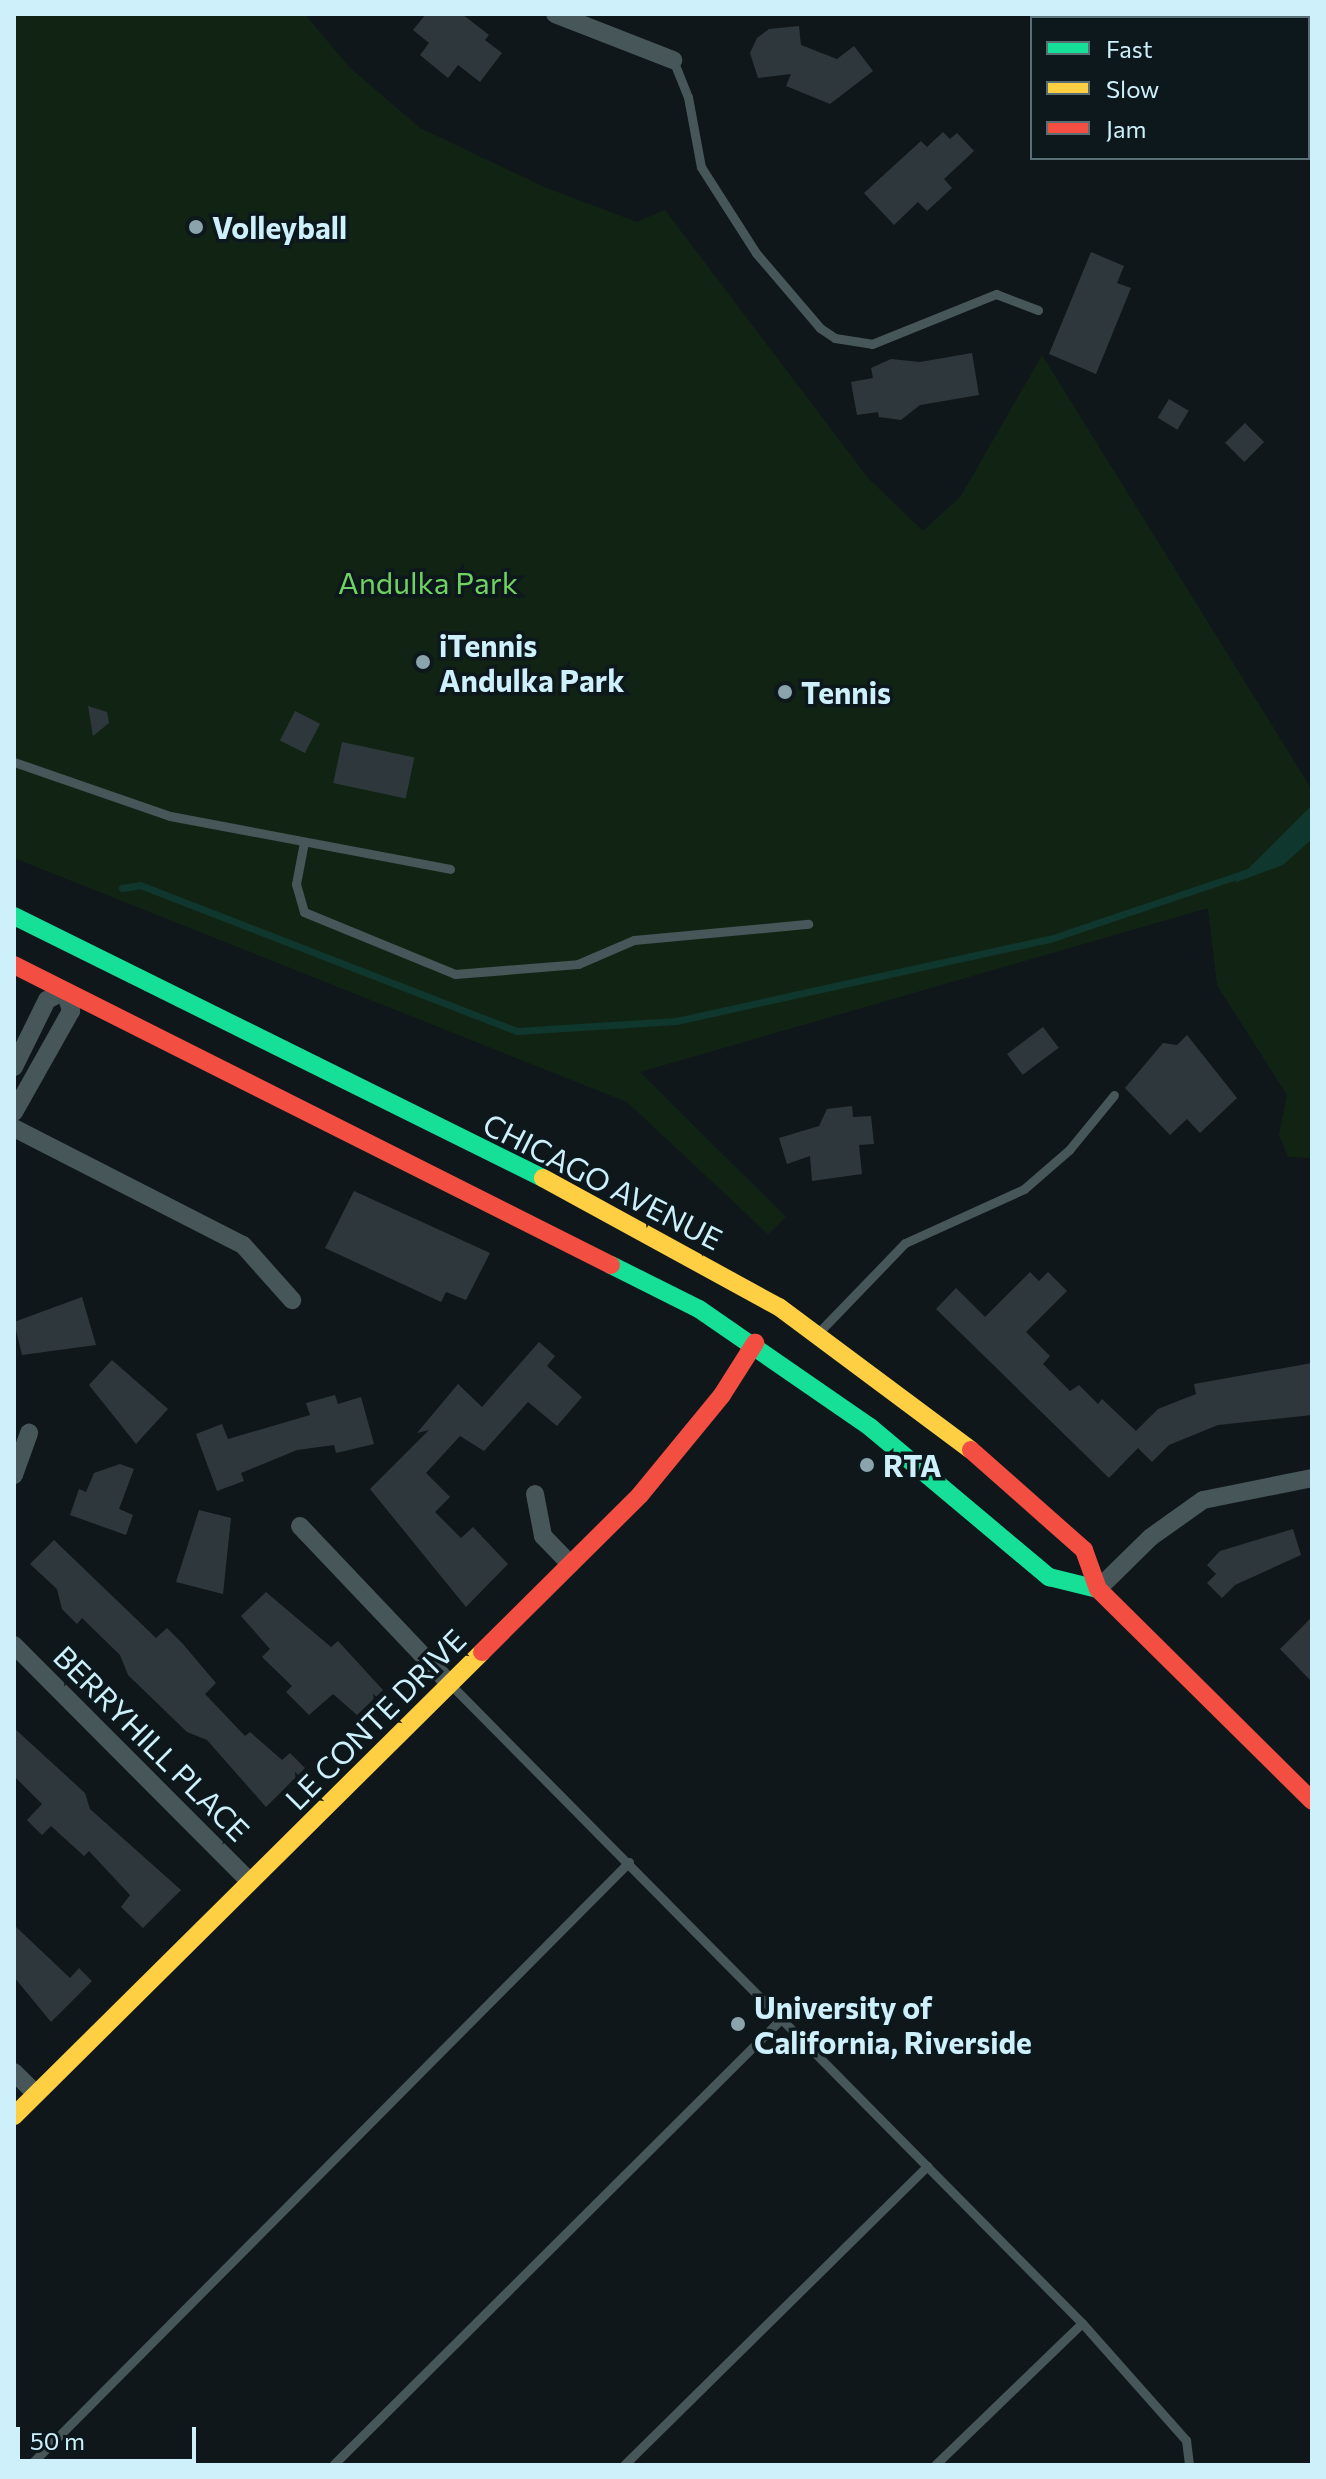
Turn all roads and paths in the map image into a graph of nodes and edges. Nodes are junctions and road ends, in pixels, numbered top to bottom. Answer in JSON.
{"nodes":[{"id":1,"x":555,"y":14,"type":"edge"},
{"id":2,"x":673,"y":60,"type":"joint"},
{"id":3,"x":1038,"y":310,"type":"dead end"},
{"id":4,"x":14,"y":762,"type":"edge"},
{"id":5,"x":304,"y":842,"type":"junction"},
{"id":6,"x":450,"y":869,"type":"dead end"},
{"id":7,"x":14,"y":916,"type":"edge"},
{"id":8,"x":808,"y":924,"type":"dead end"},
{"id":9,"x":14,"y":965,"type":"edge"},
{"id":10,"x":65,"y":991,"type":"junction"},
{"id":11,"x":14,"y":1067,"type":"edge"},
{"id":12,"x":1114,"y":1095,"type":"dead end"},
{"id":13,"x":14,"y":1112,"type":"edge"},
{"id":14,"x":14,"y":1128,"type":"edge"},
{"id":15,"x":720,"y":1271,"type":"junction"},
{"id":16,"x":292,"y":1300,"type":"dead end"},
{"id":17,"x":817,"y":1334,"type":"junction"},
{"id":18,"x":755,"y":1343,"type":"junction"},
{"id":19,"x":929,"y":1418,"type":"junction"},
{"id":20,"x":29,"y":1433,"type":"dead end"},
{"id":21,"x":14,"y":1475,"type":"edge"},
{"id":22,"x":1312,"y":1478,"type":"edge"},
{"id":23,"x":535,"y":1494,"type":"dead end"},
{"id":24,"x":300,"y":1526,"type":"dead end"},
{"id":25,"x":570,"y":1564,"type":"junction"},
{"id":26,"x":1098,"y":1589,"type":"junction"},
{"id":27,"x":14,"y":1645,"type":"edge"},
{"id":28,"x":450,"y":1684,"type":"junction"},
{"id":29,"x":1312,"y":1801,"type":"edge"},
{"id":30,"x":629,"y":1862,"type":"junction"},
{"id":31,"x":250,"y":1882,"type":"junction"},
{"id":32,"x":782,"y":2018,"type":"junction"},
{"id":33,"x":14,"y":2072,"type":"edge"},
{"id":34,"x":36,"y":2094,"type":"junction"},
{"id":35,"x":14,"y":2116,"type":"edge"},
{"id":36,"x":927,"y":2166,"type":"junction"},
{"id":37,"x":1082,"y":2323,"type":"junction"},
{"id":38,"x":30,"y":2465,"type":"edge"},
{"id":39,"x":333,"y":2465,"type":"edge"},
{"id":40,"x":624,"y":2465,"type":"edge"},
{"id":41,"x":935,"y":2465,"type":"edge"},
{"id":42,"x":1189,"y":2465,"type":"edge"}],
"edges":[{"from":1,"to":2,"type":"street"},
{"from":2,"to":3,"type":"lane"},
{"from":4,"to":5,"type":"lane"},
{"from":5,"to":6,"type":"lane"},
{"from":5,"to":8,"type":"lane"},
{"from":7,"to":15,"type":"main road","name":"CHICAGO AVENUE"},
{"from":9,"to":10,"type":"main road"},
{"from":10,"to":11,"type":"street"},
{"from":10,"to":13,"type":"street"},
{"from":10,"to":18,"type":"main road"},
{"from":12,"to":17,"type":"lane"},
{"from":14,"to":16,"type":"street"},
{"from":15,"to":17,"type":"main road","name":"CHICAGO AVENUE"},
{"from":15,"to":18,"type":"main road"},
{"from":17,"to":19,"type":"main road","name":"CHICAGO AVENUE"},
{"from":18,"to":19,"type":"main road"},
{"from":18,"to":25,"type":"main road","name":"LE CONTE DRIVE"},
{"from":18,"to":26,"type":"main road"},
{"from":19,"to":26,"type":"main road","name":"CHICAGO AVENUE"},
{"from":20,"to":21,"type":"street"},
{"from":22,"to":26,"type":"street"},
{"from":23,"to":25,"type":"street"},
{"from":24,"to":28,"type":"street"},
{"from":25,"to":28,"type":"main road","name":"LE CONTE DRIVE"},
{"from":26,"to":29,"type":"main road","name":"CHICAGO AVENUE"},
{"from":27,"to":31,"type":"street","name":"BERRYHILL PLACE"},
{"from":28,"to":30,"type":"lane"},
{"from":28,"to":31,"type":"main road","name":"LE CONTE DRIVE"},
{"from":30,"to":32,"type":"lane"},
{"from":30,"to":38,"type":"lane"},
{"from":31,"to":34,"type":"main road","name":"LE CONTE DRIVE"},
{"from":32,"to":36,"type":"lane"},
{"from":32,"to":39,"type":"lane"},
{"from":33,"to":34,"type":"street"},
{"from":34,"to":35,"type":"main road","name":"LE CONTE DRIVE"},
{"from":36,"to":37,"type":"lane"},
{"from":36,"to":40,"type":"lane"},
{"from":37,"to":41,"type":"lane"},
{"from":37,"to":42,"type":"lane"}]}
